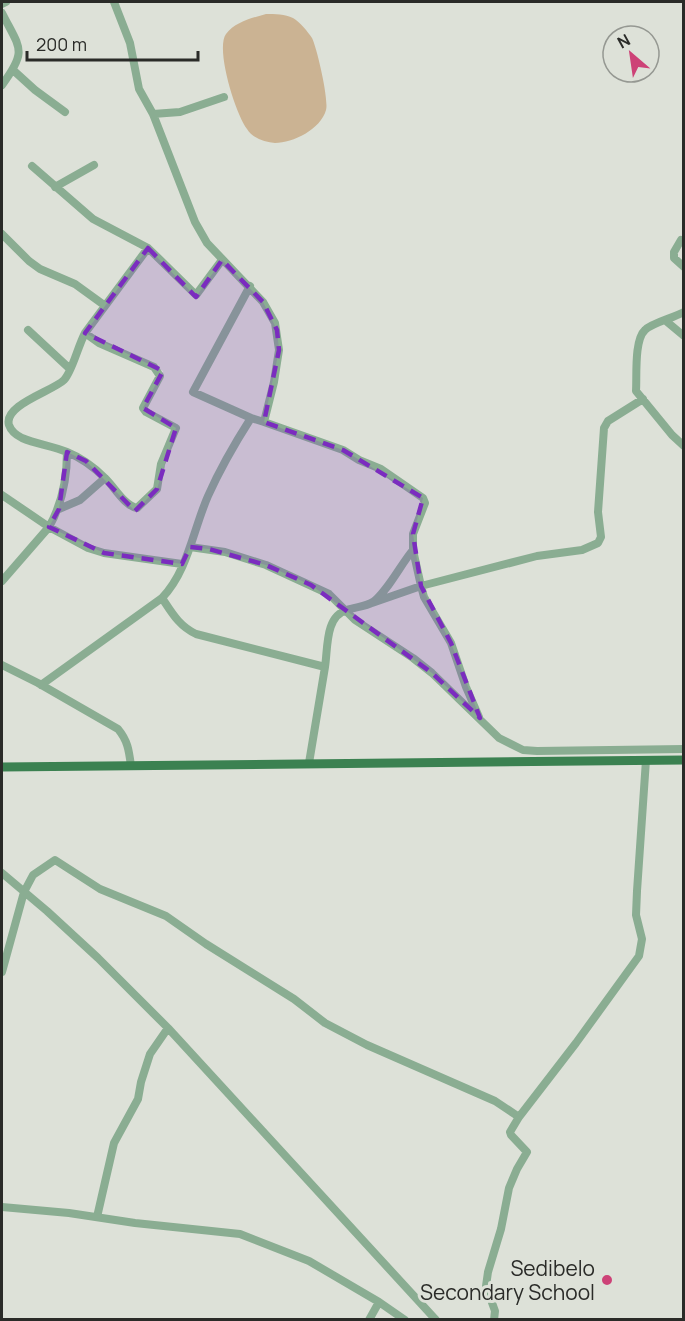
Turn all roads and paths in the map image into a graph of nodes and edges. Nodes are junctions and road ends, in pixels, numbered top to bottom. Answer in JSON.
{"nodes":[{"id":1,"x":6,"y":2,"type":"edge"},
{"id":2,"x":114,"y":2,"type":"edge"},
{"id":3,"x":2,"y":4,"type":"edge"},
{"id":4,"x":2,"y":13,"type":"edge"},
{"id":5,"x":13,"y":70,"type":"junction"},
{"id":6,"x":2,"y":85,"type":"edge"},
{"id":7,"x":225,"y":97,"type":"dead end"},
{"id":8,"x":65,"y":112,"type":"dead end"},
{"id":9,"x":153,"y":114,"type":"junction"},
{"id":10,"x":94,"y":165,"type":"dead end"},
{"id":11,"x":32,"y":166,"type":"dead end"},
{"id":12,"x":55,"y":187,"type":"junction"},
{"id":13,"x":2,"y":234,"type":"edge"},
{"id":14,"x":681,"y":240,"type":"dead end"},
{"id":15,"x":148,"y":248,"type":"junction"},
{"id":16,"x":222,"y":260,"type":"junction"},
{"id":17,"x":684,"y":267,"type":"edge"},
{"id":18,"x":250,"y":286,"type":"junction"},
{"id":19,"x":104,"y":305,"type":"junction"},
{"id":20,"x":684,"y":312,"type":"edge"},
{"id":21,"x":666,"y":321,"type":"junction"},
{"id":22,"x":28,"y":330,"type":"dead end"},
{"id":23,"x":85,"y":333,"type":"junction"},
{"id":24,"x":684,"y":336,"type":"edge"},
{"id":25,"x":70,"y":369,"type":"junction"},
{"id":26,"x":643,"y":399,"type":"junction"},
{"id":27,"x":251,"y":418,"type":"junction"},
{"id":28,"x":264,"y":422,"type":"junction"},
{"id":29,"x":684,"y":446,"type":"edge"},
{"id":30,"x":67,"y":452,"type":"junction"},
{"id":31,"x":105,"y":478,"type":"junction"},
{"id":32,"x":2,"y":495,"type":"edge"},
{"id":33,"x":60,"y":509,"type":"junction"},
{"id":34,"x":49,"y":527,"type":"junction"},
{"id":35,"x":190,"y":547,"type":"junction"},
{"id":36,"x":413,"y":550,"type":"junction"},
{"id":37,"x":182,"y":564,"type":"junction"},
{"id":38,"x":2,"y":581,"type":"edge"},
{"id":39,"x":421,"y":586,"type":"junction"},
{"id":40,"x":162,"y":598,"type":"junction"},
{"id":41,"x":372,"y":603,"type":"junction"},
{"id":42,"x":346,"y":610,"type":"junction"},
{"id":43,"x":2,"y":665,"type":"edge"},
{"id":44,"x":325,"y":667,"type":"junction"},
{"id":45,"x":41,"y":685,"type":"junction"},
{"id":46,"x":480,"y":718,"type":"junction"},
{"id":47,"x":684,"y":749,"type":"edge"},
{"id":48,"x":646,"y":760,"type":"junction"},
{"id":49,"x":684,"y":760,"type":"edge"},
{"id":50,"x":309,"y":763,"type":"junction"},
{"id":51,"x":131,"y":766,"type":"junction"},
{"id":52,"x":2,"y":767,"type":"edge"},
{"id":53,"x":2,"y":873,"type":"edge"},
{"id":54,"x":24,"y":892,"type":"junction"},
{"id":55,"x":2,"y":972,"type":"edge"},
{"id":56,"x":168,"y":1028,"type":"junction"},
{"id":57,"x":519,"y":1117,"type":"junction"},
{"id":58,"x":2,"y":1207,"type":"edge"},
{"id":59,"x":97,"y":1217,"type":"junction"},
{"id":60,"x":379,"y":1302,"type":"junction"},
{"id":61,"x":369,"y":1320,"type":"edge"},
{"id":62,"x":405,"y":1320,"type":"edge"},
{"id":63,"x":436,"y":1320,"type":"edge"},
{"id":64,"x":494,"y":1320,"type":"edge"}],
"edges":[{"from":1,"to":3,"type":"street"},
{"from":2,"to":9,"type":"street"},
{"from":4,"to":5,"type":"street"},
{"from":5,"to":6,"type":"street"},
{"from":5,"to":8,"type":"street"},
{"from":7,"to":9,"type":"street"},
{"from":9,"to":16,"type":"street"},
{"from":10,"to":12,"type":"street"},
{"from":11,"to":12,"type":"street"},
{"from":12,"to":15,"type":"street"},
{"from":13,"to":19,"type":"street"},
{"from":14,"to":17,"type":"street"},
{"from":15,"to":16,"type":"street"},
{"from":15,"to":19,"type":"street"},
{"from":16,"to":18,"type":"street"},
{"from":18,"to":27,"type":"street"},
{"from":18,"to":28,"type":"street"},
{"from":19,"to":23,"type":"street"},
{"from":20,"to":21,"type":"street"},
{"from":21,"to":24,"type":"street"},
{"from":21,"to":26,"type":"street"},
{"from":22,"to":25,"type":"street"},
{"from":23,"to":25,"type":"street"},
{"from":23,"to":31,"type":"street"},
{"from":25,"to":30,"type":"street"},
{"from":26,"to":29,"type":"street"},
{"from":26,"to":39,"type":"street"},
{"from":27,"to":28,"type":"street"},
{"from":27,"to":35,"type":"street"},
{"from":28,"to":36,"type":"street"},
{"from":30,"to":31,"type":"street"},
{"from":30,"to":33,"type":"street"},
{"from":31,"to":33,"type":"street"},
{"from":32,"to":34,"type":"street"},
{"from":33,"to":34,"type":"street"},
{"from":34,"to":37,"type":"street"},
{"from":34,"to":38,"type":"street"},
{"from":35,"to":37,"type":"street"},
{"from":35,"to":42,"type":"street"},
{"from":36,"to":39,"type":"street"},
{"from":36,"to":41,"type":"street"},
{"from":37,"to":40,"type":"street"},
{"from":39,"to":41,"type":"street"},
{"from":39,"to":46,"type":"street"},
{"from":40,"to":44,"type":"street"},
{"from":40,"to":45,"type":"street"},
{"from":41,"to":42,"type":"street"},
{"from":42,"to":44,"type":"street"},
{"from":42,"to":46,"type":"street"},
{"from":43,"to":45,"type":"street"},
{"from":44,"to":50,"type":"street"},
{"from":45,"to":51,"type":"street"},
{"from":46,"to":47,"type":"street"},
{"from":48,"to":49,"type":"main road"},
{"from":48,"to":50,"type":"main road"},
{"from":48,"to":57,"type":"street"},
{"from":50,"to":51,"type":"main road"},
{"from":51,"to":52,"type":"main road"},
{"from":53,"to":54,"type":"street"},
{"from":54,"to":55,"type":"street"},
{"from":54,"to":56,"type":"street"},
{"from":54,"to":57,"type":"street"},
{"from":56,"to":59,"type":"street"},
{"from":56,"to":63,"type":"street"},
{"from":57,"to":64,"type":"street"},
{"from":58,"to":59,"type":"street"},
{"from":59,"to":60,"type":"street"},
{"from":60,"to":61,"type":"street"},
{"from":60,"to":62,"type":"street"}]}
